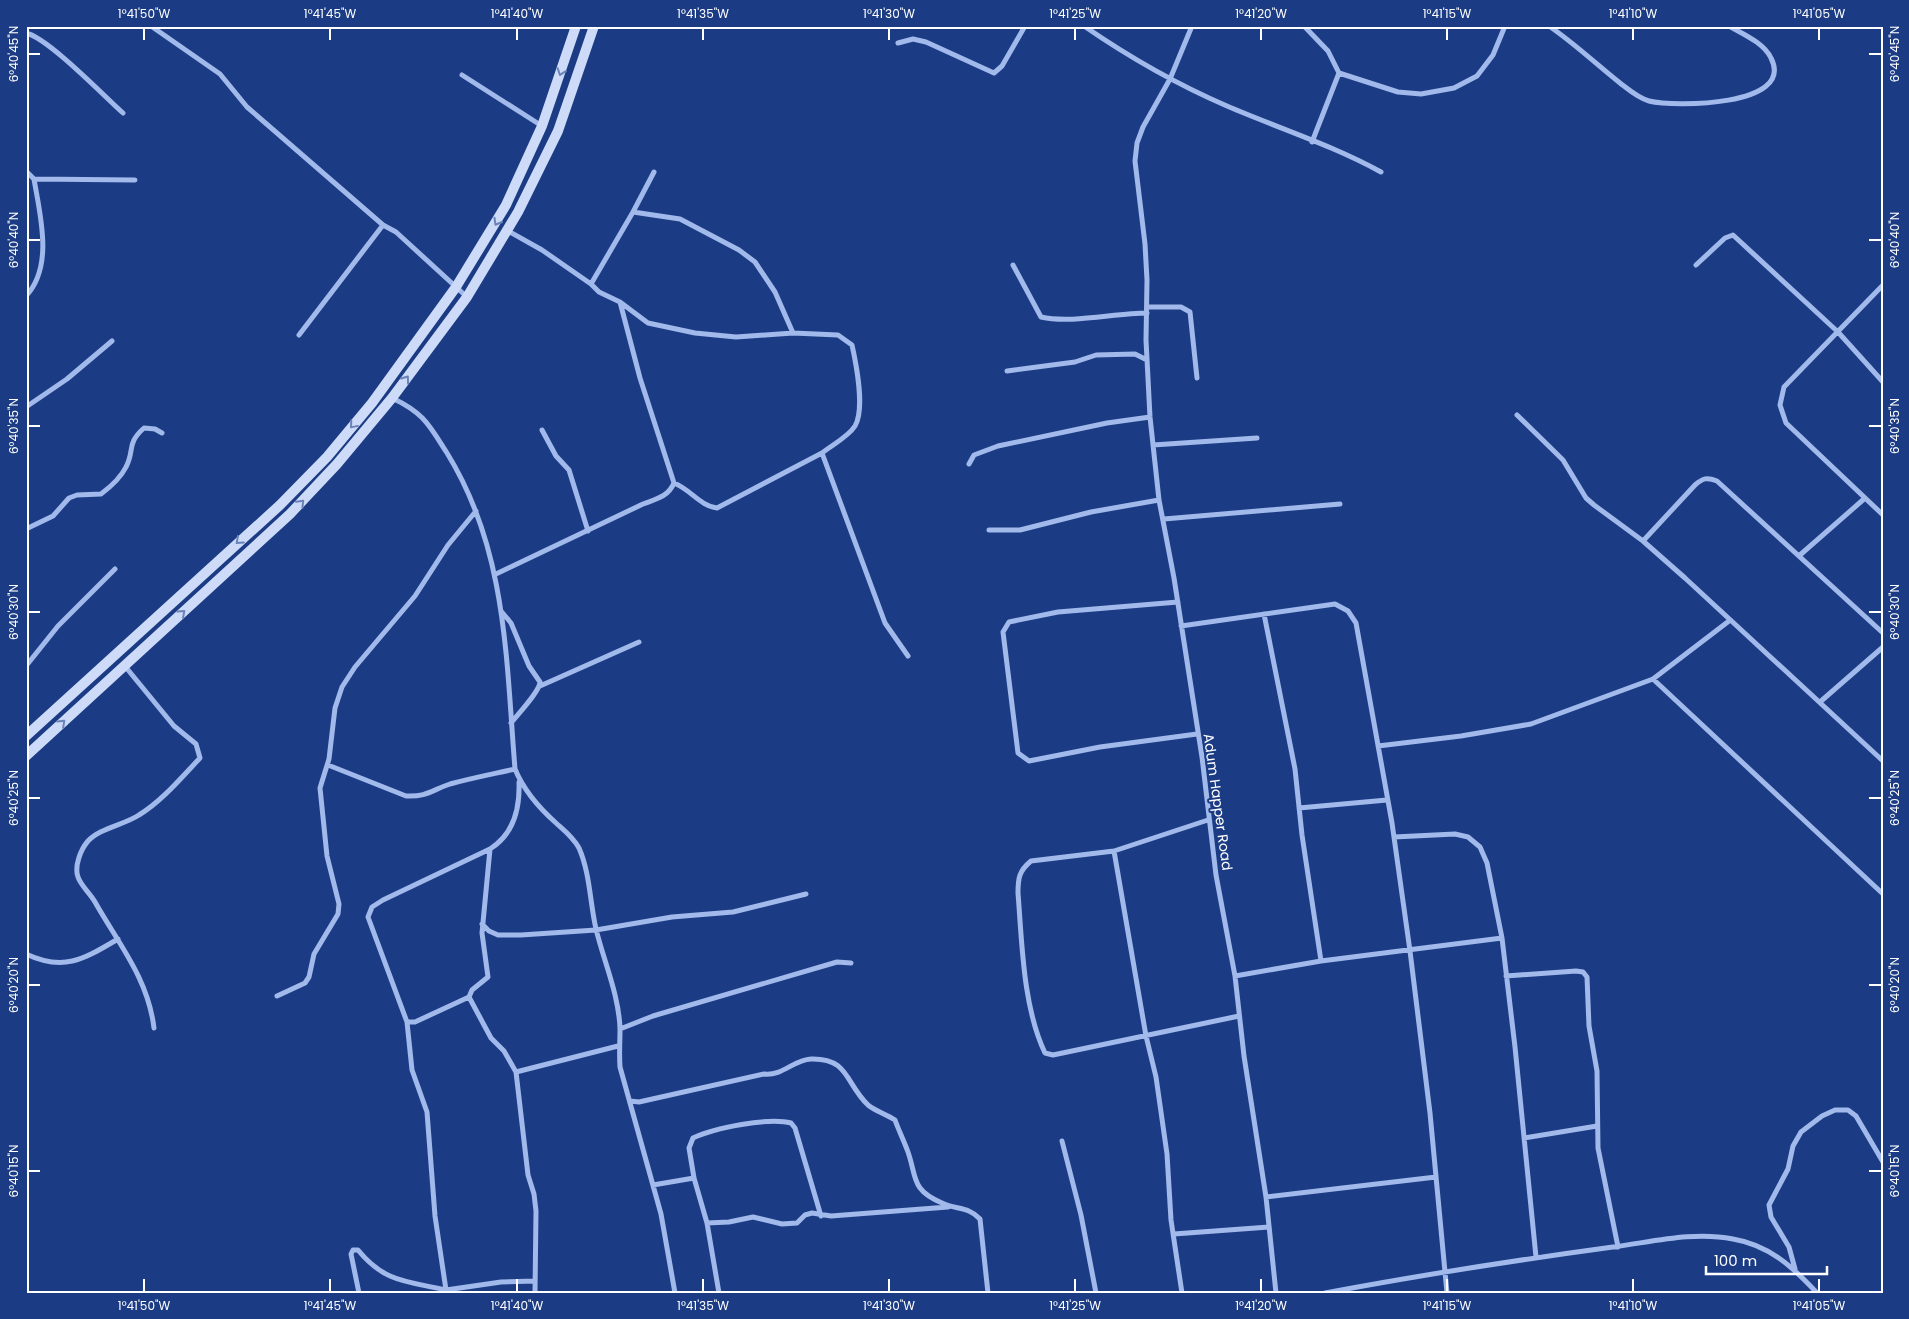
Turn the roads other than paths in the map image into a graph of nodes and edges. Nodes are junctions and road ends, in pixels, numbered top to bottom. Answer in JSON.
{"nodes":[{"id":1,"x":151,"y":26,"type":"edge"},
{"id":2,"x":576,"y":26,"type":"edge"},
{"id":3,"x":594,"y":26,"type":"edge"},
{"id":4,"x":1025,"y":26,"type":"edge"},
{"id":5,"x":1084,"y":26,"type":"edge"},
{"id":6,"x":1192,"y":26,"type":"edge"},
{"id":7,"x":1304,"y":26,"type":"edge"},
{"id":8,"x":1505,"y":26,"type":"edge"},
{"id":9,"x":1549,"y":26,"type":"edge"},
{"id":10,"x":1729,"y":26,"type":"edge"},
{"id":11,"x":26,"y":33,"type":"edge"},
{"id":12,"x":898,"y":43,"type":"dead end"},
{"id":13,"x":1339,"y":73,"type":"junction"},
{"id":14,"x":462,"y":75,"type":"dead end"},
{"id":15,"x":1170,"y":79,"type":"junction"},
{"id":16,"x":123,"y":113,"type":"dead end"},
{"id":17,"x":542,"y":126,"type":"junction"},
{"id":18,"x":1312,"y":142,"type":"junction"},
{"id":19,"x":26,"y":171,"type":"edge"},
{"id":20,"x":654,"y":172,"type":"dead end"},
{"id":21,"x":1381,"y":172,"type":"dead end"},
{"id":22,"x":34,"y":179,"type":"junction"},
{"id":23,"x":135,"y":180,"type":"dead end"},
{"id":24,"x":633,"y":212,"type":"junction"},
{"id":25,"x":383,"y":225,"type":"junction"},
{"id":26,"x":508,"y":231,"type":"junction"},
{"id":27,"x":1013,"y":265,"type":"dead end"},
{"id":28,"x":1696,"y":265,"type":"dead end"},
{"id":29,"x":591,"y":284,"type":"junction"},
{"id":30,"x":1883,"y":285,"type":"edge"},
{"id":31,"x":456,"y":287,"type":"junction"},
{"id":32,"x":26,"y":296,"type":"edge"},
{"id":33,"x":467,"y":297,"type":"junction"},
{"id":34,"x":620,"y":302,"type":"junction"},
{"id":35,"x":1147,"y":310,"type":"junction"},
{"id":36,"x":1838,"y":332,"type":"junction"},
{"id":37,"x":793,"y":333,"type":"junction"},
{"id":38,"x":299,"y":335,"type":"dead end"},
{"id":39,"x":112,"y":341,"type":"dead end"},
{"id":40,"x":1147,"y":360,"type":"junction"},
{"id":41,"x":1007,"y":371,"type":"dead end"},
{"id":42,"x":1197,"y":378,"type":"dead end"},
{"id":43,"x":1883,"y":382,"type":"edge"},
{"id":44,"x":392,"y":398,"type":"junction"},
{"id":45,"x":26,"y":407,"type":"edge"},
{"id":46,"x":1516,"y":415,"type":"dead end"},
{"id":47,"x":1150,"y":417,"type":"junction"},
{"id":48,"x":542,"y":430,"type":"dead end"},
{"id":49,"x":162,"y":433,"type":"dead end"},
{"id":50,"x":1257,"y":438,"type":"dead end"},
{"id":51,"x":1153,"y":445,"type":"junction"},
{"id":52,"x":822,"y":453,"type":"junction"},
{"id":53,"x":969,"y":464,"type":"dead end"},
{"id":54,"x":674,"y":483,"type":"junction"},
{"id":55,"x":1864,"y":499,"type":"junction"},
{"id":56,"x":1159,"y":500,"type":"junction"},
{"id":57,"x":1340,"y":504,"type":"dead end"},
{"id":58,"x":476,"y":511,"type":"junction"},
{"id":59,"x":1883,"y":515,"type":"edge"},
{"id":60,"x":1164,"y":519,"type":"junction"},
{"id":61,"x":26,"y":529,"type":"edge"},
{"id":62,"x":989,"y":530,"type":"dead end"},
{"id":63,"x":588,"y":531,"type":"junction"},
{"id":64,"x":1643,"y":541,"type":"junction"},
{"id":65,"x":1800,"y":555,"type":"junction"},
{"id":66,"x":115,"y":569,"type":"dead end"},
{"id":67,"x":496,"y":574,"type":"junction"},
{"id":68,"x":1178,"y":602,"type":"junction"},
{"id":69,"x":500,"y":610,"type":"junction"},
{"id":70,"x":1264,"y":614,"type":"junction"},
{"id":71,"x":1729,"y":621,"type":"junction"},
{"id":72,"x":1181,"y":626,"type":"junction"},
{"id":73,"x":1883,"y":633,"type":"edge"},
{"id":74,"x":639,"y":642,"type":"dead end"},
{"id":75,"x":1883,"y":647,"type":"edge"},
{"id":76,"x":908,"y":656,"type":"dead end"},
{"id":77,"x":124,"y":665,"type":"junction"},
{"id":78,"x":26,"y":666,"type":"edge"},
{"id":79,"x":1654,"y":679,"type":"junction"},
{"id":80,"x":540,"y":686,"type":"junction"},
{"id":81,"x":1820,"y":702,"type":"junction"},
{"id":82,"x":511,"y":724,"type":"junction"},
{"id":83,"x":1197,"y":734,"type":"junction"},
{"id":84,"x":26,"y":736,"type":"edge"},
{"id":85,"x":1378,"y":746,"type":"junction"},
{"id":86,"x":28,"y":751,"type":"edge"},
{"id":87,"x":1883,"y":762,"type":"edge"},
{"id":88,"x":328,"y":765,"type":"junction"},
{"id":89,"x":515,"y":769,"type":"junction"},
{"id":90,"x":519,"y":780,"type":"junction"},
{"id":91,"x":1387,"y":800,"type":"junction"},
{"id":92,"x":1299,"y":808,"type":"junction"},
{"id":93,"x":1208,"y":820,"type":"junction"},
{"id":94,"x":1394,"y":837,"type":"junction"},
{"id":95,"x":490,"y":849,"type":"junction"},
{"id":96,"x":1114,"y":851,"type":"junction"},
{"id":97,"x":806,"y":894,"type":"dead end"},
{"id":98,"x":1883,"y":894,"type":"edge"},
{"id":99,"x":482,"y":924,"type":"junction"},
{"id":100,"x":596,"y":930,"type":"junction"},
{"id":101,"x":1502,"y":938,"type":"junction"},
{"id":102,"x":118,"y":939,"type":"junction"},
{"id":103,"x":1410,"y":951,"type":"junction"},
{"id":104,"x":26,"y":954,"type":"edge"},
{"id":105,"x":1321,"y":961,"type":"junction"},
{"id":106,"x":851,"y":964,"type":"dead end"},
{"id":107,"x":1235,"y":976,"type":"junction"},
{"id":108,"x":1506,"y":976,"type":"junction"},
{"id":109,"x":277,"y":996,"type":"dead end"},
{"id":110,"x":468,"y":997,"type":"junction"},
{"id":111,"x":1238,"y":1016,"type":"junction"},
{"id":112,"x":407,"y":1022,"type":"junction"},
{"id":113,"x":154,"y":1028,"type":"dead end"},
{"id":114,"x":620,"y":1029,"type":"junction"},
{"id":115,"x":1146,"y":1036,"type":"junction"},
{"id":116,"x":618,"y":1046,"type":"junction"},
{"id":117,"x":516,"y":1072,"type":"junction"},
{"id":118,"x":630,"y":1101,"type":"junction"},
{"id":119,"x":1597,"y":1126,"type":"junction"},
{"id":120,"x":1524,"y":1138,"type":"junction"},
{"id":121,"x":1062,"y":1141,"type":"dead end"},
{"id":122,"x":1883,"y":1162,"type":"edge"},
{"id":123,"x":1436,"y":1177,"type":"junction"},
{"id":124,"x":694,"y":1178,"type":"junction"},
{"id":125,"x":653,"y":1185,"type":"junction"},
{"id":126,"x":1266,"y":1197,"type":"junction"},
{"id":127,"x":951,"y":1206,"type":"junction"},
{"id":128,"x":821,"y":1216,"type":"junction"},
{"id":129,"x":707,"y":1223,"type":"junction"},
{"id":130,"x":1269,"y":1227,"type":"junction"},
{"id":131,"x":1174,"y":1234,"type":"junction"},
{"id":132,"x":1618,"y":1247,"type":"junction"},
{"id":133,"x":1536,"y":1257,"type":"junction"},
{"id":134,"x":1795,"y":1269,"type":"junction"},
{"id":135,"x":1444,"y":1272,"type":"junction"},
{"id":136,"x":535,"y":1280,"type":"junction"},
{"id":137,"x":1362,"y":1286,"type":"junction"},
{"id":138,"x":446,"y":1291,"type":"edge"},
{"id":139,"x":359,"y":1293,"type":"edge"},
{"id":140,"x":536,"y":1293,"type":"edge"},
{"id":141,"x":675,"y":1293,"type":"edge"},
{"id":142,"x":719,"y":1293,"type":"edge"},
{"id":143,"x":988,"y":1293,"type":"edge"},
{"id":144,"x":1096,"y":1293,"type":"edge"},
{"id":145,"x":1182,"y":1293,"type":"edge"},
{"id":146,"x":1276,"y":1293,"type":"edge"},
{"id":147,"x":1325,"y":1293,"type":"edge"},
{"id":148,"x":1363,"y":1293,"type":"edge"},
{"id":149,"x":1447,"y":1293,"type":"edge"},
{"id":150,"x":1817,"y":1293,"type":"edge"}],
"edges":[{"from":1,"to":25,"type":"street"},
{"from":2,"to":17,"type":"street","one_way":true},
{"from":3,"to":26,"type":"street"},
{"from":4,"to":12,"type":"street"},
{"from":5,"to":15,"type":"street"},
{"from":6,"to":15,"type":"street","name":"Adum Happer Road"},
{"from":7,"to":13,"type":"street"},
{"from":8,"to":13,"type":"street"},
{"from":9,"to":10,"type":"street"},
{"from":11,"to":16,"type":"street"},
{"from":13,"to":18,"type":"street"},
{"from":14,"to":17,"type":"street"},
{"from":15,"to":18,"type":"street"},
{"from":15,"to":35,"type":"street","name":"Adum Happer Road"},
{"from":17,"to":31,"type":"street","one_way":true},
{"from":18,"to":21,"type":"street"},
{"from":19,"to":22,"type":"street"},
{"from":20,"to":24,"type":"street"},
{"from":22,"to":23,"type":"street"},
{"from":22,"to":32,"type":"street"},
{"from":24,"to":29,"type":"street"},
{"from":24,"to":37,"type":"street"},
{"from":25,"to":31,"type":"street"},
{"from":25,"to":38,"type":"street"},
{"from":26,"to":29,"type":"street"},
{"from":26,"to":33,"type":"street"},
{"from":27,"to":35,"type":"street"},
{"from":28,"to":36,"type":"street"},
{"from":29,"to":34,"type":"street"},
{"from":30,"to":36,"type":"street"},
{"from":31,"to":33,"type":"street"},
{"from":31,"to":84,"type":"street","one_way":true},
{"from":44,"to":33,"type":"street","one_way":true},
{"from":34,"to":37,"type":"street"},
{"from":34,"to":54,"type":"street"},
{"from":35,"to":40,"type":"street","name":"Adum Happer Road"},
{"from":35,"to":42,"type":"street"},
{"from":36,"to":43,"type":"street"},
{"from":36,"to":55,"type":"street"},
{"from":37,"to":52,"type":"street"},
{"from":39,"to":45,"type":"street"},
{"from":40,"to":41,"type":"street"},
{"from":40,"to":47,"type":"street","name":"Adum Happer Road"},
{"from":44,"to":58,"type":"street"},
{"from":77,"to":44,"type":"street","one_way":true},
{"from":46,"to":64,"type":"street"},
{"from":47,"to":51,"type":"street","name":"Adum Happer Road"},
{"from":47,"to":53,"type":"street"},
{"from":48,"to":63,"type":"street"},
{"from":49,"to":61,"type":"street"},
{"from":50,"to":51,"type":"street"},
{"from":51,"to":56,"type":"street","name":"Adum Happer Road"},
{"from":52,"to":54,"type":"street"},
{"from":52,"to":76,"type":"street"},
{"from":54,"to":63,"type":"street"},
{"from":55,"to":59,"type":"street"},
{"from":55,"to":65,"type":"street"},
{"from":56,"to":60,"type":"street","name":"Adum Happer Road"},
{"from":56,"to":62,"type":"street"},
{"from":57,"to":60,"type":"street"},
{"from":58,"to":67,"type":"street"},
{"from":58,"to":88,"type":"street"},
{"from":60,"to":68,"type":"street","name":"Adum Happer Road"},
{"from":63,"to":67,"type":"street"},
{"from":64,"to":65,"type":"street"},
{"from":64,"to":71,"type":"street"},
{"from":65,"to":73,"type":"street"},
{"from":66,"to":78,"type":"street"},
{"from":67,"to":69,"type":"street"},
{"from":68,"to":72,"type":"street","name":"Adum Happer Road"},
{"from":68,"to":83,"type":"street"},
{"from":69,"to":80,"type":"street"},
{"from":69,"to":82,"type":"street"},
{"from":70,"to":72,"type":"street"},
{"from":70,"to":85,"type":"street"},
{"from":70,"to":92,"type":"street"},
{"from":71,"to":79,"type":"street"},
{"from":71,"to":81,"type":"street"},
{"from":72,"to":83,"type":"street","name":"Adum Happer Road"},
{"from":74,"to":80,"type":"street"},
{"from":75,"to":81,"type":"street"},
{"from":86,"to":77,"type":"street","one_way":true},
{"from":77,"to":102,"type":"street"},
{"from":79,"to":85,"type":"street"},
{"from":79,"to":98,"type":"street"},
{"from":80,"to":82,"type":"street"},
{"from":81,"to":87,"type":"street"},
{"from":82,"to":89,"type":"street"},
{"from":83,"to":93,"type":"street","name":"Adum Happer Road"},
{"from":85,"to":91,"type":"street"},
{"from":88,"to":89,"type":"street"},
{"from":88,"to":109,"type":"street"},
{"from":89,"to":90,"type":"street"},
{"from":90,"to":95,"type":"street"},
{"from":90,"to":100,"type":"street"},
{"from":91,"to":92,"type":"street"},
{"from":91,"to":94,"type":"street"},
{"from":92,"to":105,"type":"street"},
{"from":93,"to":96,"type":"street"},
{"from":93,"to":107,"type":"street","name":"Adum Happer Road"},
{"from":94,"to":101,"type":"street"},
{"from":94,"to":103,"type":"street"},
{"from":95,"to":99,"type":"street"},
{"from":95,"to":112,"type":"street"},
{"from":96,"to":115,"type":"street"},
{"from":96,"to":115,"type":"street"},
{"from":97,"to":100,"type":"street"},
{"from":99,"to":100,"type":"street"},
{"from":99,"to":110,"type":"street"},
{"from":100,"to":114,"type":"street"},
{"from":101,"to":103,"type":"street"},
{"from":101,"to":108,"type":"street"},
{"from":102,"to":104,"type":"street"},
{"from":102,"to":113,"type":"street"},
{"from":103,"to":105,"type":"street"},
{"from":103,"to":123,"type":"street"},
{"from":105,"to":107,"type":"street"},
{"from":106,"to":114,"type":"street"},
{"from":107,"to":111,"type":"street","name":"Adum Happer Road"},
{"from":108,"to":119,"type":"street"},
{"from":108,"to":120,"type":"street"},
{"from":110,"to":112,"type":"street"},
{"from":110,"to":117,"type":"street"},
{"from":111,"to":115,"type":"street"},
{"from":111,"to":126,"type":"street","name":"Adum Happer Road"},
{"from":112,"to":138,"type":"street"},
{"from":114,"to":116,"type":"street"},
{"from":115,"to":131,"type":"street"},
{"from":116,"to":117,"type":"street"},
{"from":116,"to":118,"type":"street"},
{"from":117,"to":136,"type":"street"},
{"from":118,"to":125,"type":"street"},
{"from":118,"to":127,"type":"street"},
{"from":119,"to":120,"type":"street"},
{"from":119,"to":132,"type":"street"},
{"from":120,"to":133,"type":"street"},
{"from":121,"to":144,"type":"street"},
{"from":122,"to":134,"type":"street"},
{"from":123,"to":126,"type":"street"},
{"from":123,"to":135,"type":"street"},
{"from":124,"to":125,"type":"street"},
{"from":124,"to":128,"type":"street"},
{"from":124,"to":129,"type":"street"},
{"from":125,"to":141,"type":"street"},
{"from":126,"to":130,"type":"street","name":"Adum Happer Road"},
{"from":127,"to":128,"type":"street"},
{"from":127,"to":143,"type":"street"},
{"from":128,"to":129,"type":"street"},
{"from":129,"to":142,"type":"street"},
{"from":130,"to":131,"type":"street"},
{"from":130,"to":146,"type":"street","name":"Adum Happer Road"},
{"from":131,"to":145,"type":"street"},
{"from":132,"to":133,"type":"street"},
{"from":132,"to":134,"type":"street"},
{"from":133,"to":135,"type":"street"},
{"from":134,"to":150,"type":"street"},
{"from":135,"to":137,"type":"street"},
{"from":135,"to":149,"type":"street"},
{"from":136,"to":138,"type":"street"},
{"from":136,"to":140,"type":"street"},
{"from":137,"to":147,"type":"street"},
{"from":137,"to":148,"type":"street"},
{"from":138,"to":139,"type":"street"}]}
